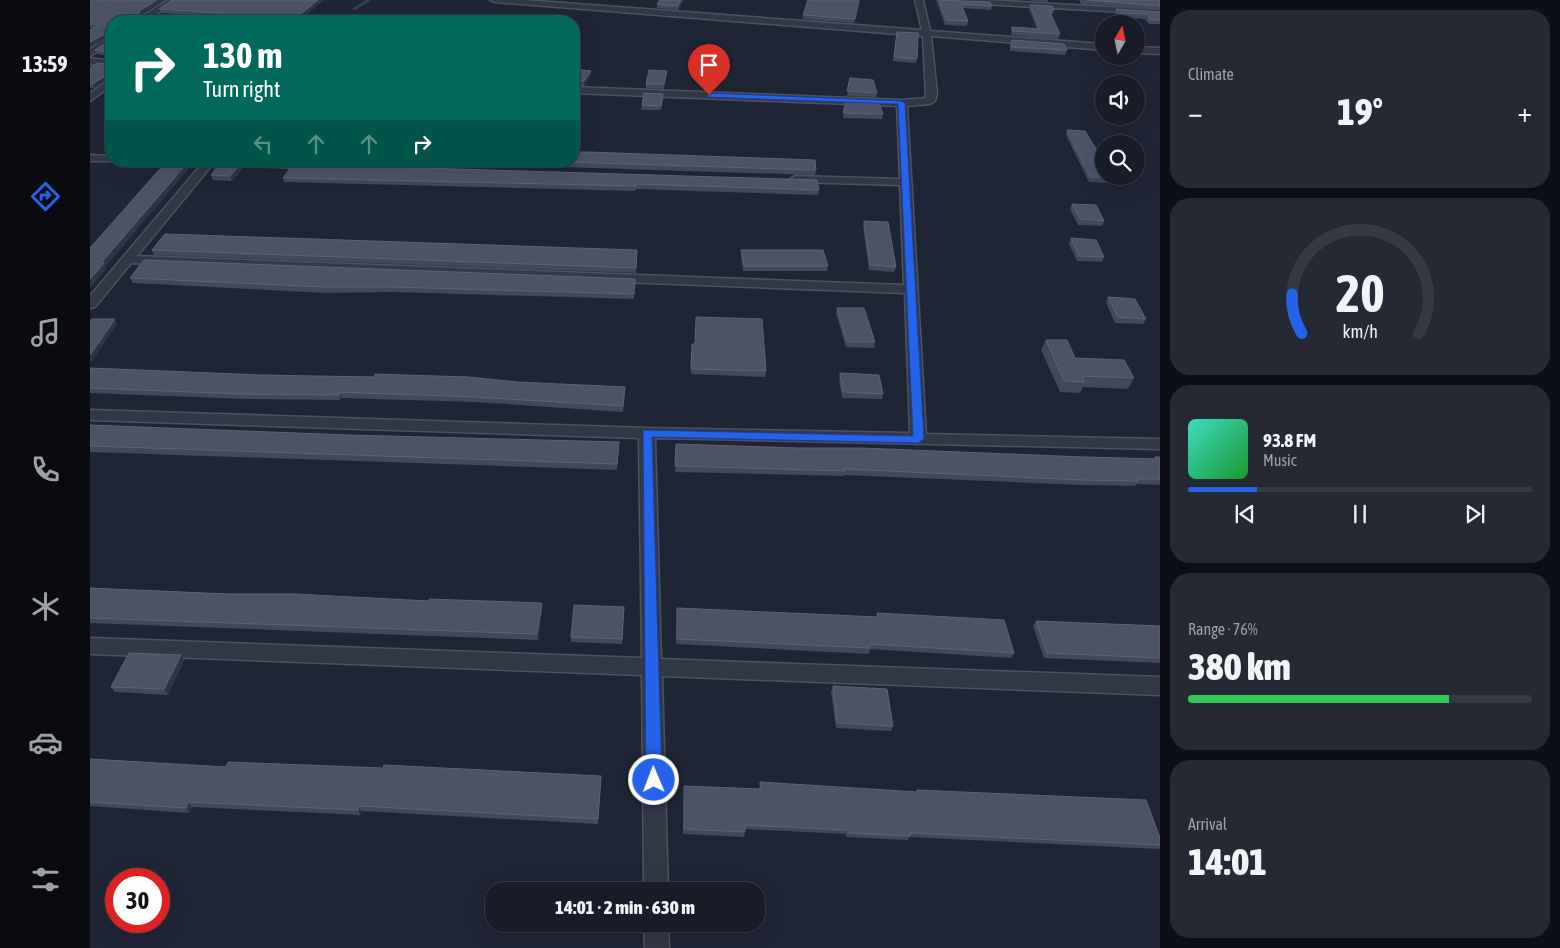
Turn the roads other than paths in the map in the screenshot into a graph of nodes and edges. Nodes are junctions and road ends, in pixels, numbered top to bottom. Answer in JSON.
{"nodes":[{"id":1,"x":173,"y":0,"type":"edge"},
{"id":2,"x":494,"y":0,"type":"edge"},
{"id":3,"x":648,"y":0,"type":"edge"},
{"id":4,"x":919,"y":0,"type":"edge"},
{"id":5,"x":945,"y":0,"type":"edge"},
{"id":6,"x":639,"y":12,"type":"junction"},
{"id":7,"x":1160,"y":12,"type":"edge"},
{"id":8,"x":149,"y":15,"type":"edge"},
{"id":9,"x":927,"y":35,"type":"junction"},
{"id":10,"x":105,"y":44,"type":"edge"},
{"id":11,"x":1095,"y":46,"type":"edge"},
{"id":12,"x":1145,"y":50,"type":"edge"},
{"id":13,"x":1160,"y":51,"type":"edge"},
{"id":14,"x":90,"y":53,"type":"edge"},
{"id":15,"x":90,"y":61,"type":"edge"},
{"id":16,"x":105,"y":63,"type":"edge"},
{"id":17,"x":105,"y":87,"type":"edge"},
{"id":18,"x":580,"y":90,"type":"edge"},
{"id":19,"x":90,"y":98,"type":"edge"},
{"id":20,"x":902,"y":103,"type":"junction"},
{"id":21,"x":90,"y":158,"type":"edge"},
{"id":22,"x":105,"y":159,"type":"edge"},
{"id":23,"x":205,"y":167,"type":"edge"},
{"id":24,"x":780,"y":179,"type":"edge"},
{"id":25,"x":905,"y":182,"type":"junction"},
{"id":26,"x":127,"y":259,"type":"junction"},
{"id":27,"x":911,"y":289,"type":"junction"},
{"id":28,"x":90,"y":304,"type":"edge"},
{"id":29,"x":90,"y":415,"type":"edge"},
{"id":30,"x":646,"y":433,"type":"junction"},
{"id":31,"x":918,"y":439,"type":"junction"},
{"id":32,"x":1160,"y":444,"type":"edge"},
{"id":33,"x":90,"y":646,"type":"edge"},
{"id":34,"x":652,"y":669,"type":"junction"},
{"id":35,"x":1160,"y":686,"type":"edge"},
{"id":36,"x":656,"y":882,"type":"edge"},
{"id":37,"x":656,"y":932,"type":"edge"},
{"id":38,"x":657,"y":948,"type":"edge"}],
"edges":[{"from":1,"to":8,"type":"street"},
{"from":2,"to":6,"type":"street"},
{"from":3,"to":6,"type":"street"},
{"from":4,"to":9,"type":"street"},
{"from":5,"to":7,"type":"street"},
{"from":6,"to":9,"type":"street"},
{"from":9,"to":11,"type":"street"},
{"from":9,"to":20,"type":"street"},
{"from":10,"to":14,"type":"street"},
{"from":12,"to":13,"type":"street"},
{"from":15,"to":16,"type":"street"},
{"from":17,"to":19,"type":"street"},
{"from":18,"to":20,"type":"street"},
{"from":20,"to":25,"type":"street"},
{"from":21,"to":22,"type":"street"},
{"from":23,"to":26,"type":"street"},
{"from":24,"to":25,"type":"street"},
{"from":25,"to":27,"type":"street"},
{"from":26,"to":27,"type":"street"},
{"from":26,"to":28,"type":"street"},
{"from":27,"to":31,"type":"street"},
{"from":29,"to":30,"type":"street"},
{"from":30,"to":31,"type":"street"},
{"from":30,"to":34,"type":"street"},
{"from":31,"to":32,"type":"street"},
{"from":33,"to":34,"type":"street"},
{"from":34,"to":35,"type":"street"},
{"from":34,"to":36,"type":"street"},
{"from":37,"to":38,"type":"street"}]}
